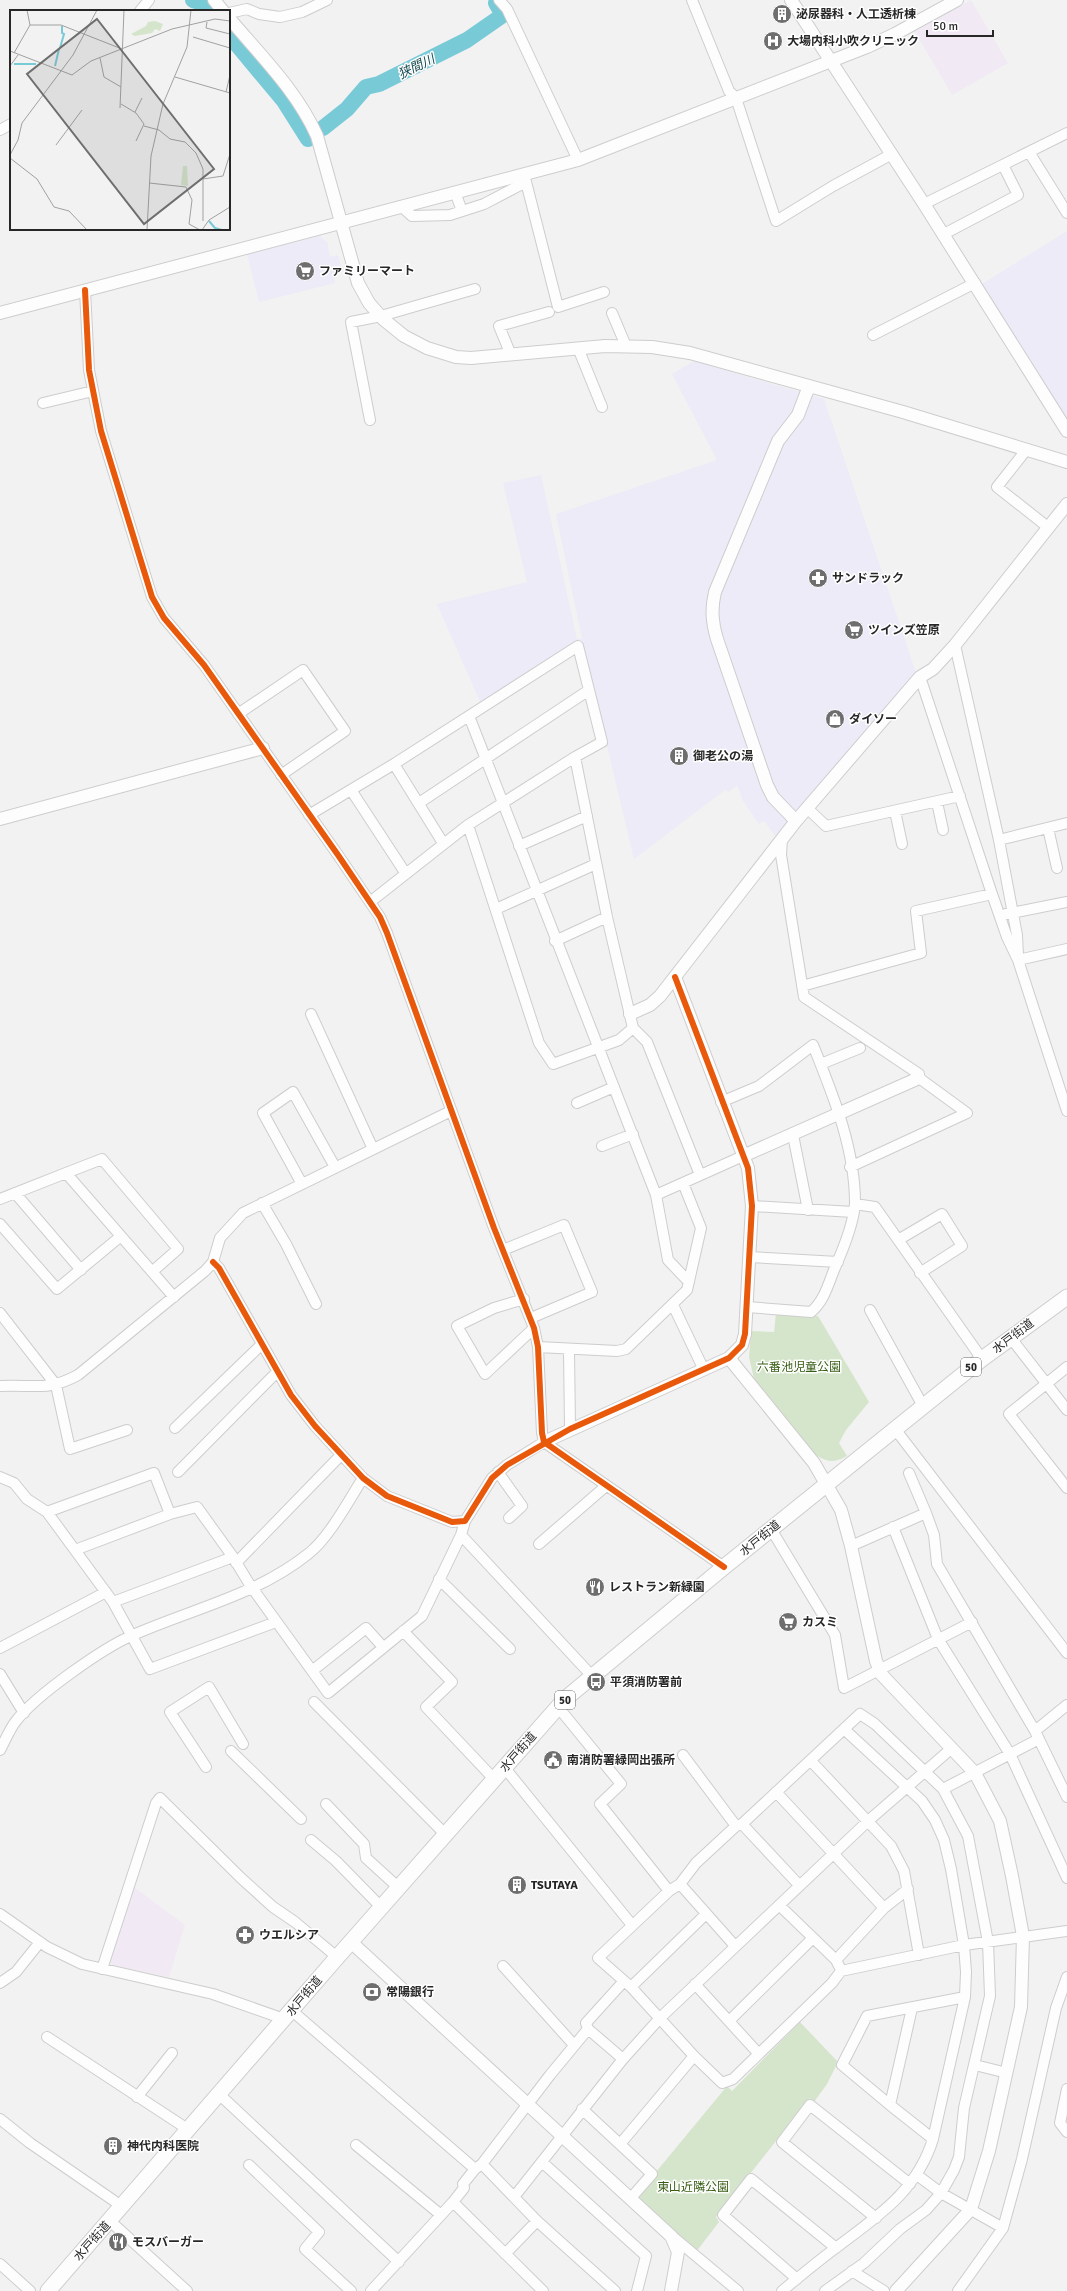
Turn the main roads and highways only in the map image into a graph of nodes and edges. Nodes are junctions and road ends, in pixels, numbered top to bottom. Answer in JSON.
{"nodes":[{"id":1,"x":1067,"y":1297,"type":"edge"},
{"id":2,"x":48,"y":2291,"type":"edge"}],
"edges":[{"from":1,"to":2,"type":"main road","name":"水戸街道","number":"50"}]}
